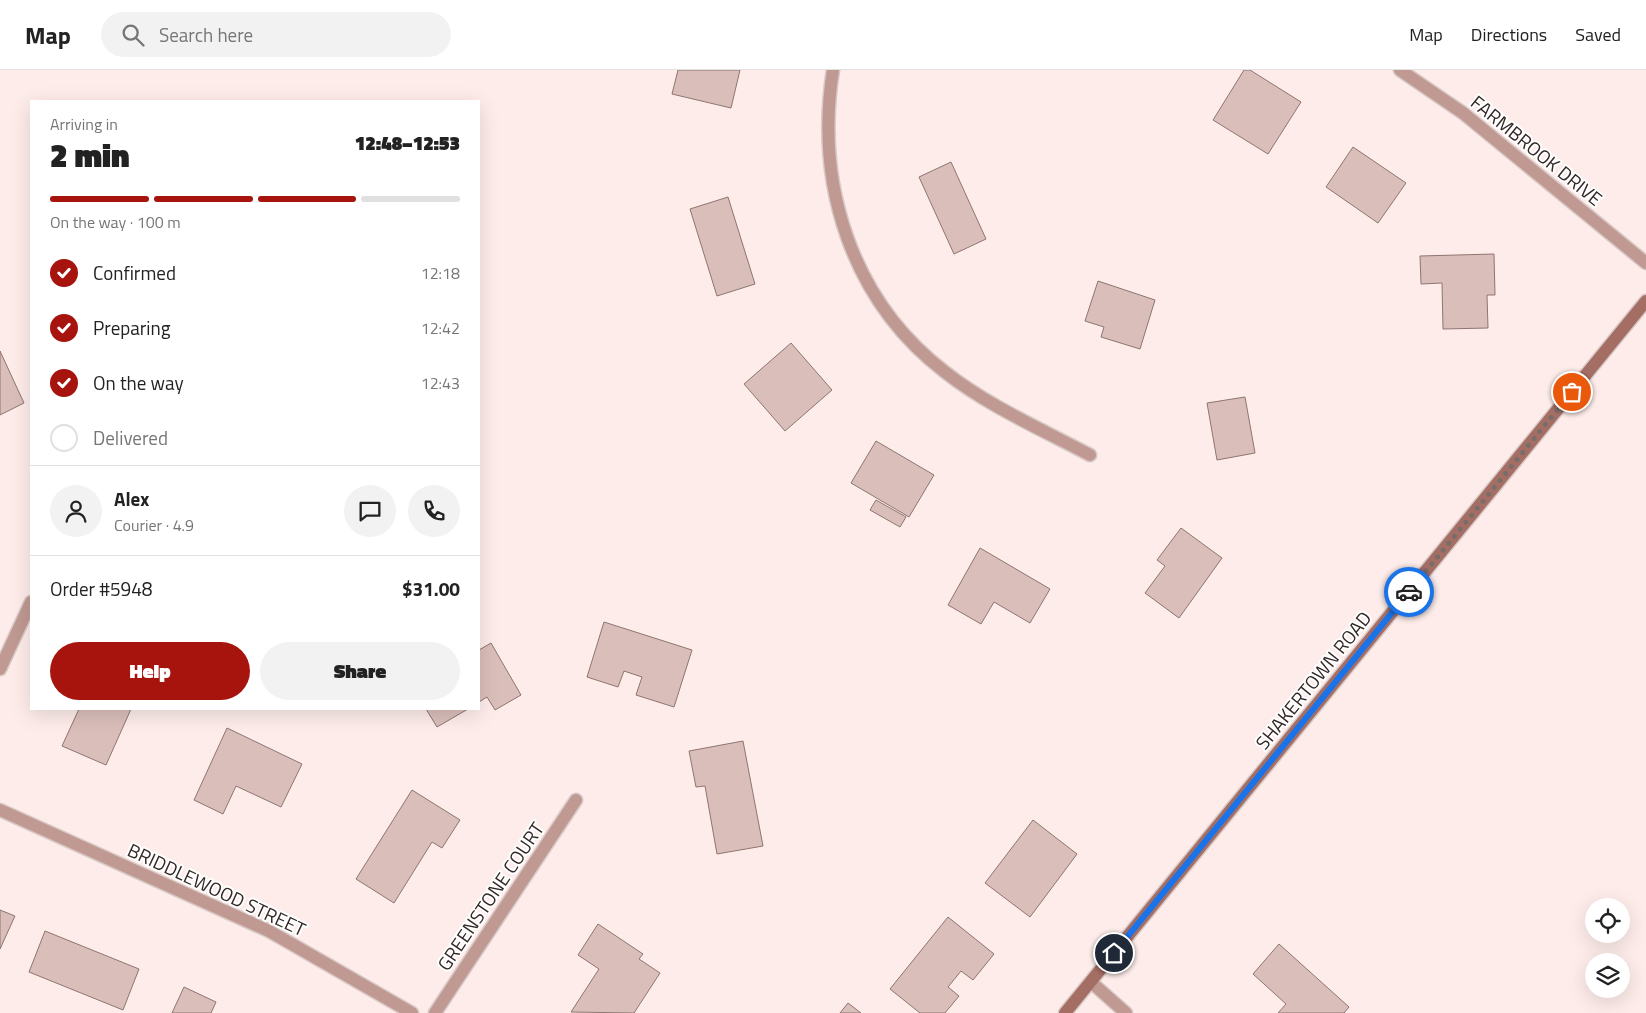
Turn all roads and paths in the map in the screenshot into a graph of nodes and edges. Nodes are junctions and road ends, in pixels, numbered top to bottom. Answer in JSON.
{"nodes":[{"id":1,"x":832,"y":70,"type":"edge"},
{"id":2,"x":1401,"y":70,"type":"edge"},
{"id":3,"x":1646,"y":262,"type":"edge"},
{"id":4,"x":1646,"y":301,"type":"edge"},
{"id":5,"x":1090,"y":455,"type":"dead end"},
{"id":6,"x":30,"y":604,"type":"edge"},
{"id":7,"x":0,"y":669,"type":"edge"},
{"id":8,"x":576,"y":800,"type":"dead end"},
{"id":9,"x":0,"y":810,"type":"edge"},
{"id":10,"x":1091,"y":982,"type":"junction"},
{"id":11,"x":412,"y":1013,"type":"edge"},
{"id":12,"x":435,"y":1013,"type":"edge"},
{"id":13,"x":1065,"y":1013,"type":"edge"},
{"id":14,"x":1126,"y":1013,"type":"edge"}],
"edges":[{"from":1,"to":5,"type":"street"},
{"from":2,"to":3,"type":"street","name":"FARMBROOK DRIVE"},
{"from":4,"to":10,"type":"street","name":"SHAKERTOWN ROAD"},
{"from":6,"to":7,"type":"street"},
{"from":8,"to":12,"type":"street","name":"GREENSTONE COURT"},
{"from":9,"to":11,"type":"street","name":"BRIDDLEWOOD STREET"},
{"from":10,"to":13,"type":"street","name":"SHAKERTOWN ROAD"},
{"from":10,"to":14,"type":"street"}]}
